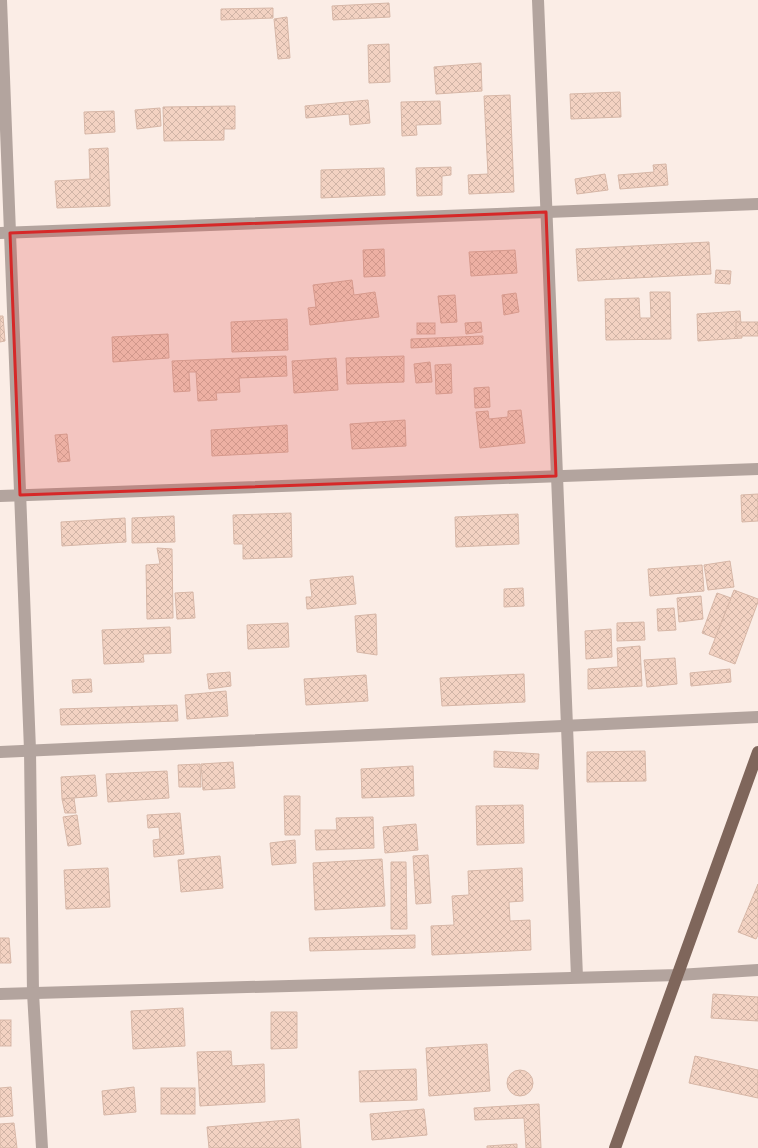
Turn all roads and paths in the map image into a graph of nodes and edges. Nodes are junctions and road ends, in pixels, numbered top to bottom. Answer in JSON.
{"nodes":[{"id":1,"x":1,"y":0,"type":"edge"},
{"id":2,"x":538,"y":0,"type":"edge"},
{"id":3,"x":758,"y":204,"type":"edge"},
{"id":4,"x":546,"y":212,"type":"junction"},
{"id":5,"x":5,"y":233,"type":"edge"},
{"id":6,"x":758,"y":469,"type":"edge"},
{"id":7,"x":556,"y":476,"type":"junction"},
{"id":8,"x":20,"y":495,"type":"junction"},
{"id":9,"x":0,"y":496,"type":"edge"},
{"id":10,"x":758,"y":717,"type":"edge"},
{"id":11,"x":566,"y":726,"type":"junction"},
{"id":12,"x":30,"y":750,"type":"junction"},
{"id":13,"x":0,"y":752,"type":"edge"},
{"id":14,"x":758,"y":752,"type":"edge"},
{"id":15,"x":758,"y":970,"type":"edge"},
{"id":16,"x":678,"y":975,"type":"junction"},
{"id":17,"x":577,"y":977,"type":"junction"},
{"id":18,"x":33,"y":993,"type":"junction"},
{"id":19,"x":0,"y":994,"type":"edge"},
{"id":20,"x":42,"y":1148,"type":"edge"},
{"id":21,"x":615,"y":1148,"type":"edge"}],
"edges":[{"from":1,"to":5,"type":"street"},
{"from":2,"to":4,"type":"street"},
{"from":3,"to":4,"type":"street"},
{"from":4,"to":5,"type":"street"},
{"from":4,"to":7,"type":"street"},
{"from":5,"to":8,"type":"street"},
{"from":6,"to":7,"type":"street"},
{"from":7,"to":8,"type":"street"},
{"from":7,"to":11,"type":"street"},
{"from":8,"to":9,"type":"street"},
{"from":8,"to":12,"type":"street"},
{"from":10,"to":11,"type":"street"},
{"from":11,"to":12,"type":"street"},
{"from":11,"to":17,"type":"street"},
{"from":12,"to":13,"type":"street"},
{"from":12,"to":18,"type":"street"},
{"from":14,"to":16,"type":"main road"},
{"from":15,"to":16,"type":"street"},
{"from":16,"to":17,"type":"street"},
{"from":16,"to":21,"type":"main road"},
{"from":17,"to":18,"type":"street"},
{"from":18,"to":19,"type":"street"},
{"from":18,"to":20,"type":"street"}]}
